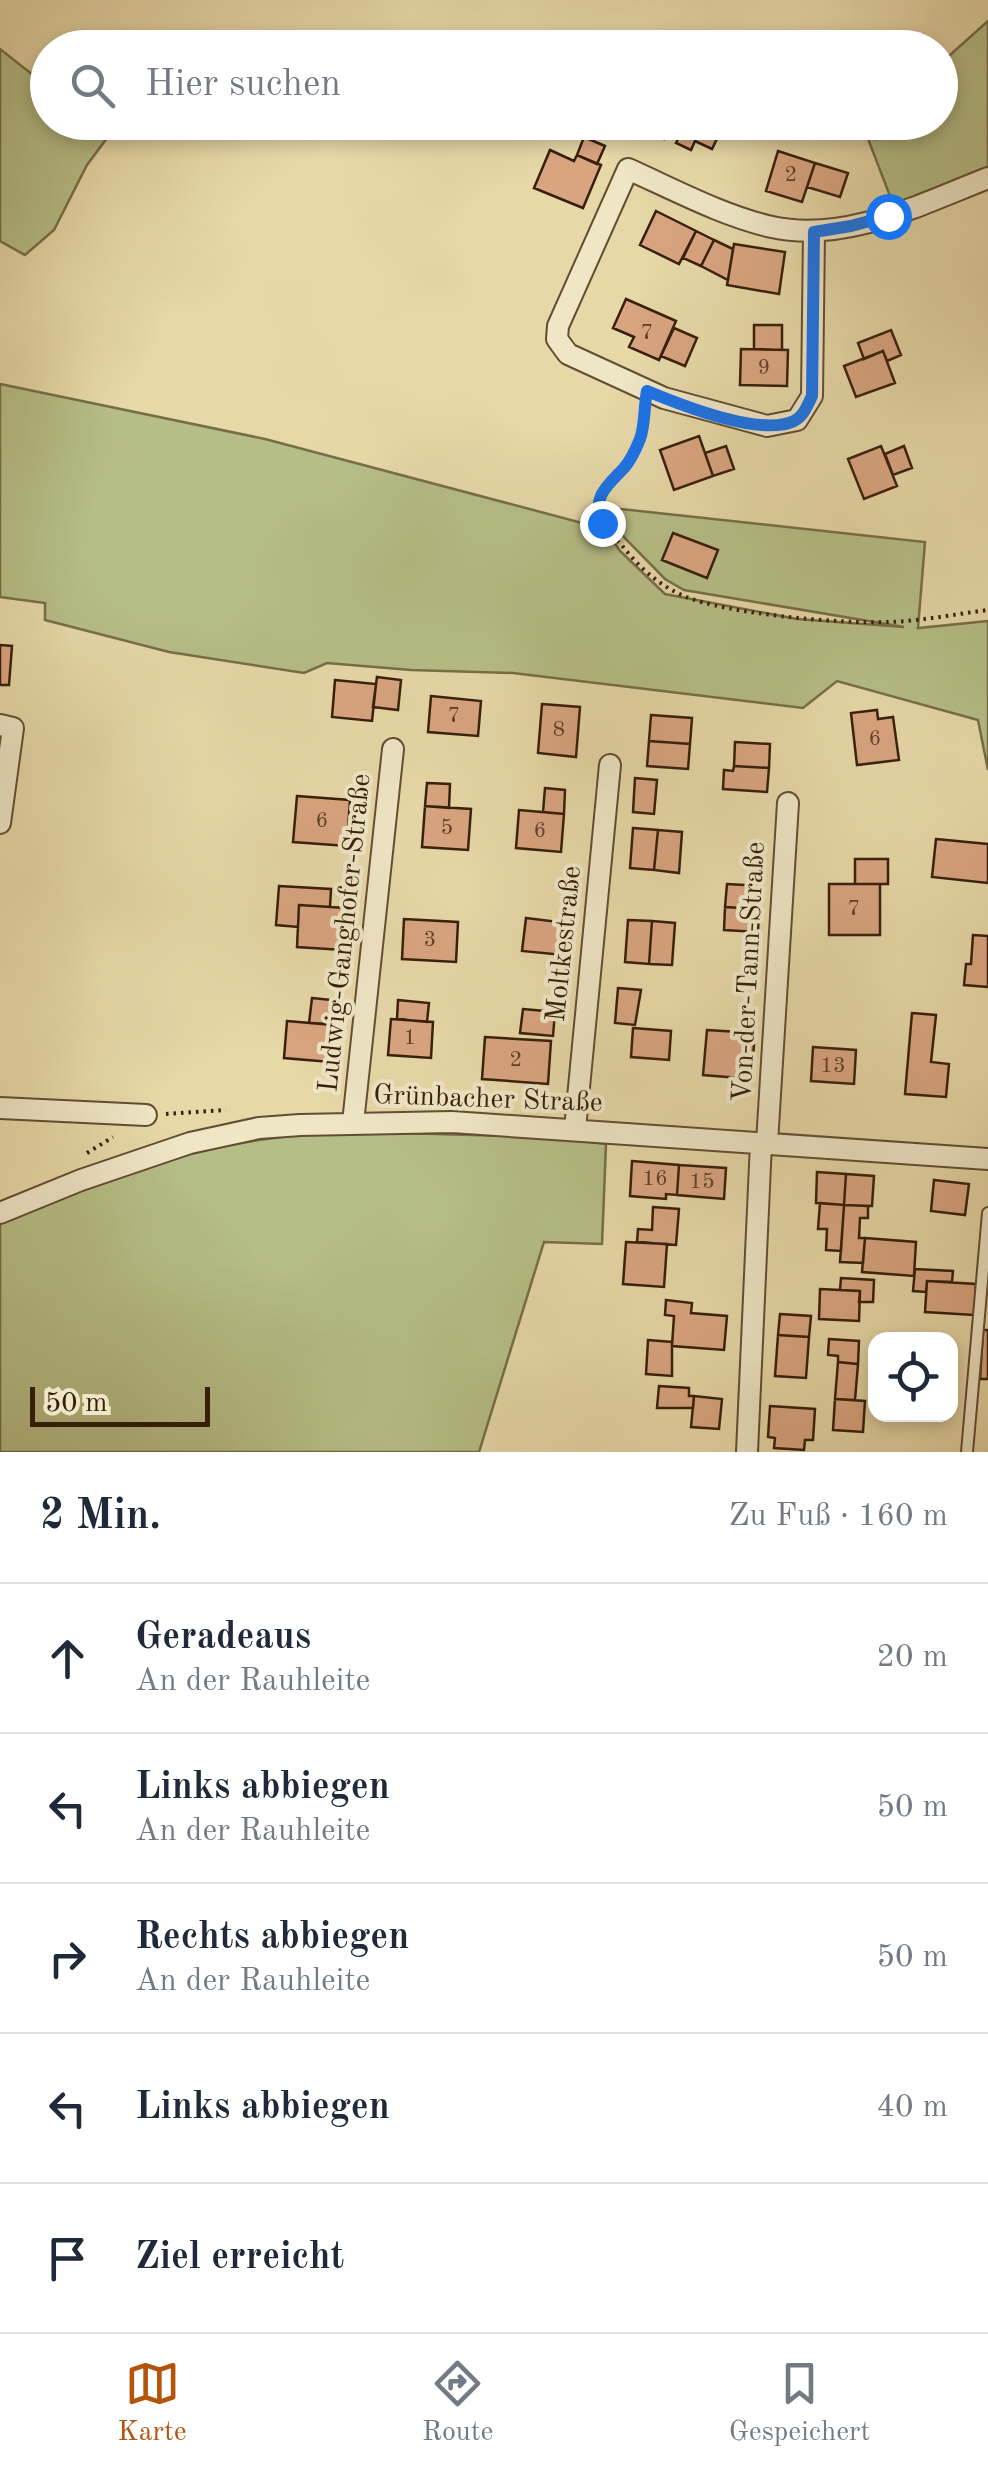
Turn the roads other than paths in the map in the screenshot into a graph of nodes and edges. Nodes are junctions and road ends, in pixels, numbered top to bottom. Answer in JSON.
{"nodes":[{"id":1,"x":988,"y":178,"type":"edge"},
{"id":2,"x":814,"y":232,"type":"junction"},
{"id":3,"x":6,"y":727,"type":"edge"},
{"id":4,"x":393,"y":749,"type":"dead end"},
{"id":5,"x":610,"y":765,"type":"dead end"},
{"id":6,"x":788,"y":803,"type":"dead end"},
{"id":7,"x":0,"y":823,"type":"edge"},
{"id":8,"x":0,"y":1108,"type":"edge"},
{"id":9,"x":146,"y":1115,"type":"dead end"},
{"id":10,"x":353,"y":1124,"type":"junction"},
{"id":11,"x":576,"y":1129,"type":"junction"},
{"id":12,"x":764,"y":1143,"type":"junction"},
{"id":13,"x":988,"y":1159,"type":"edge"},
{"id":14,"x":988,"y":1212,"type":"edge"},
{"id":15,"x":0,"y":1213,"type":"edge"},
{"id":16,"x":747,"y":1452,"type":"edge"},
{"id":17,"x":967,"y":1452,"type":"edge"}],
"edges":[{"from":1,"to":2,"type":"street"},
{"from":2,"to":2,"type":"street"},
{"from":3,"to":7,"type":"street"},
{"from":4,"to":10,"type":"street","name":"Ludwig-Ganghofer-Straße"},
{"from":5,"to":11,"type":"street","name":"Moltkestraße"},
{"from":6,"to":12,"type":"street","name":"Von-der-Tann-Straße"},
{"from":8,"to":9,"type":"street"},
{"from":10,"to":11,"type":"street","name":"Grünbacher Straße"},
{"from":10,"to":15,"type":"street","name":"Grünbacher Straße"},
{"from":11,"to":12,"type":"street","name":"Grünbacher Straße"},
{"from":12,"to":13,"type":"street","name":"Grünbacher Straße"},
{"from":12,"to":16,"type":"street","name":"Von-der-Tann-Straße"},
{"from":14,"to":17,"type":"lane"}]}
